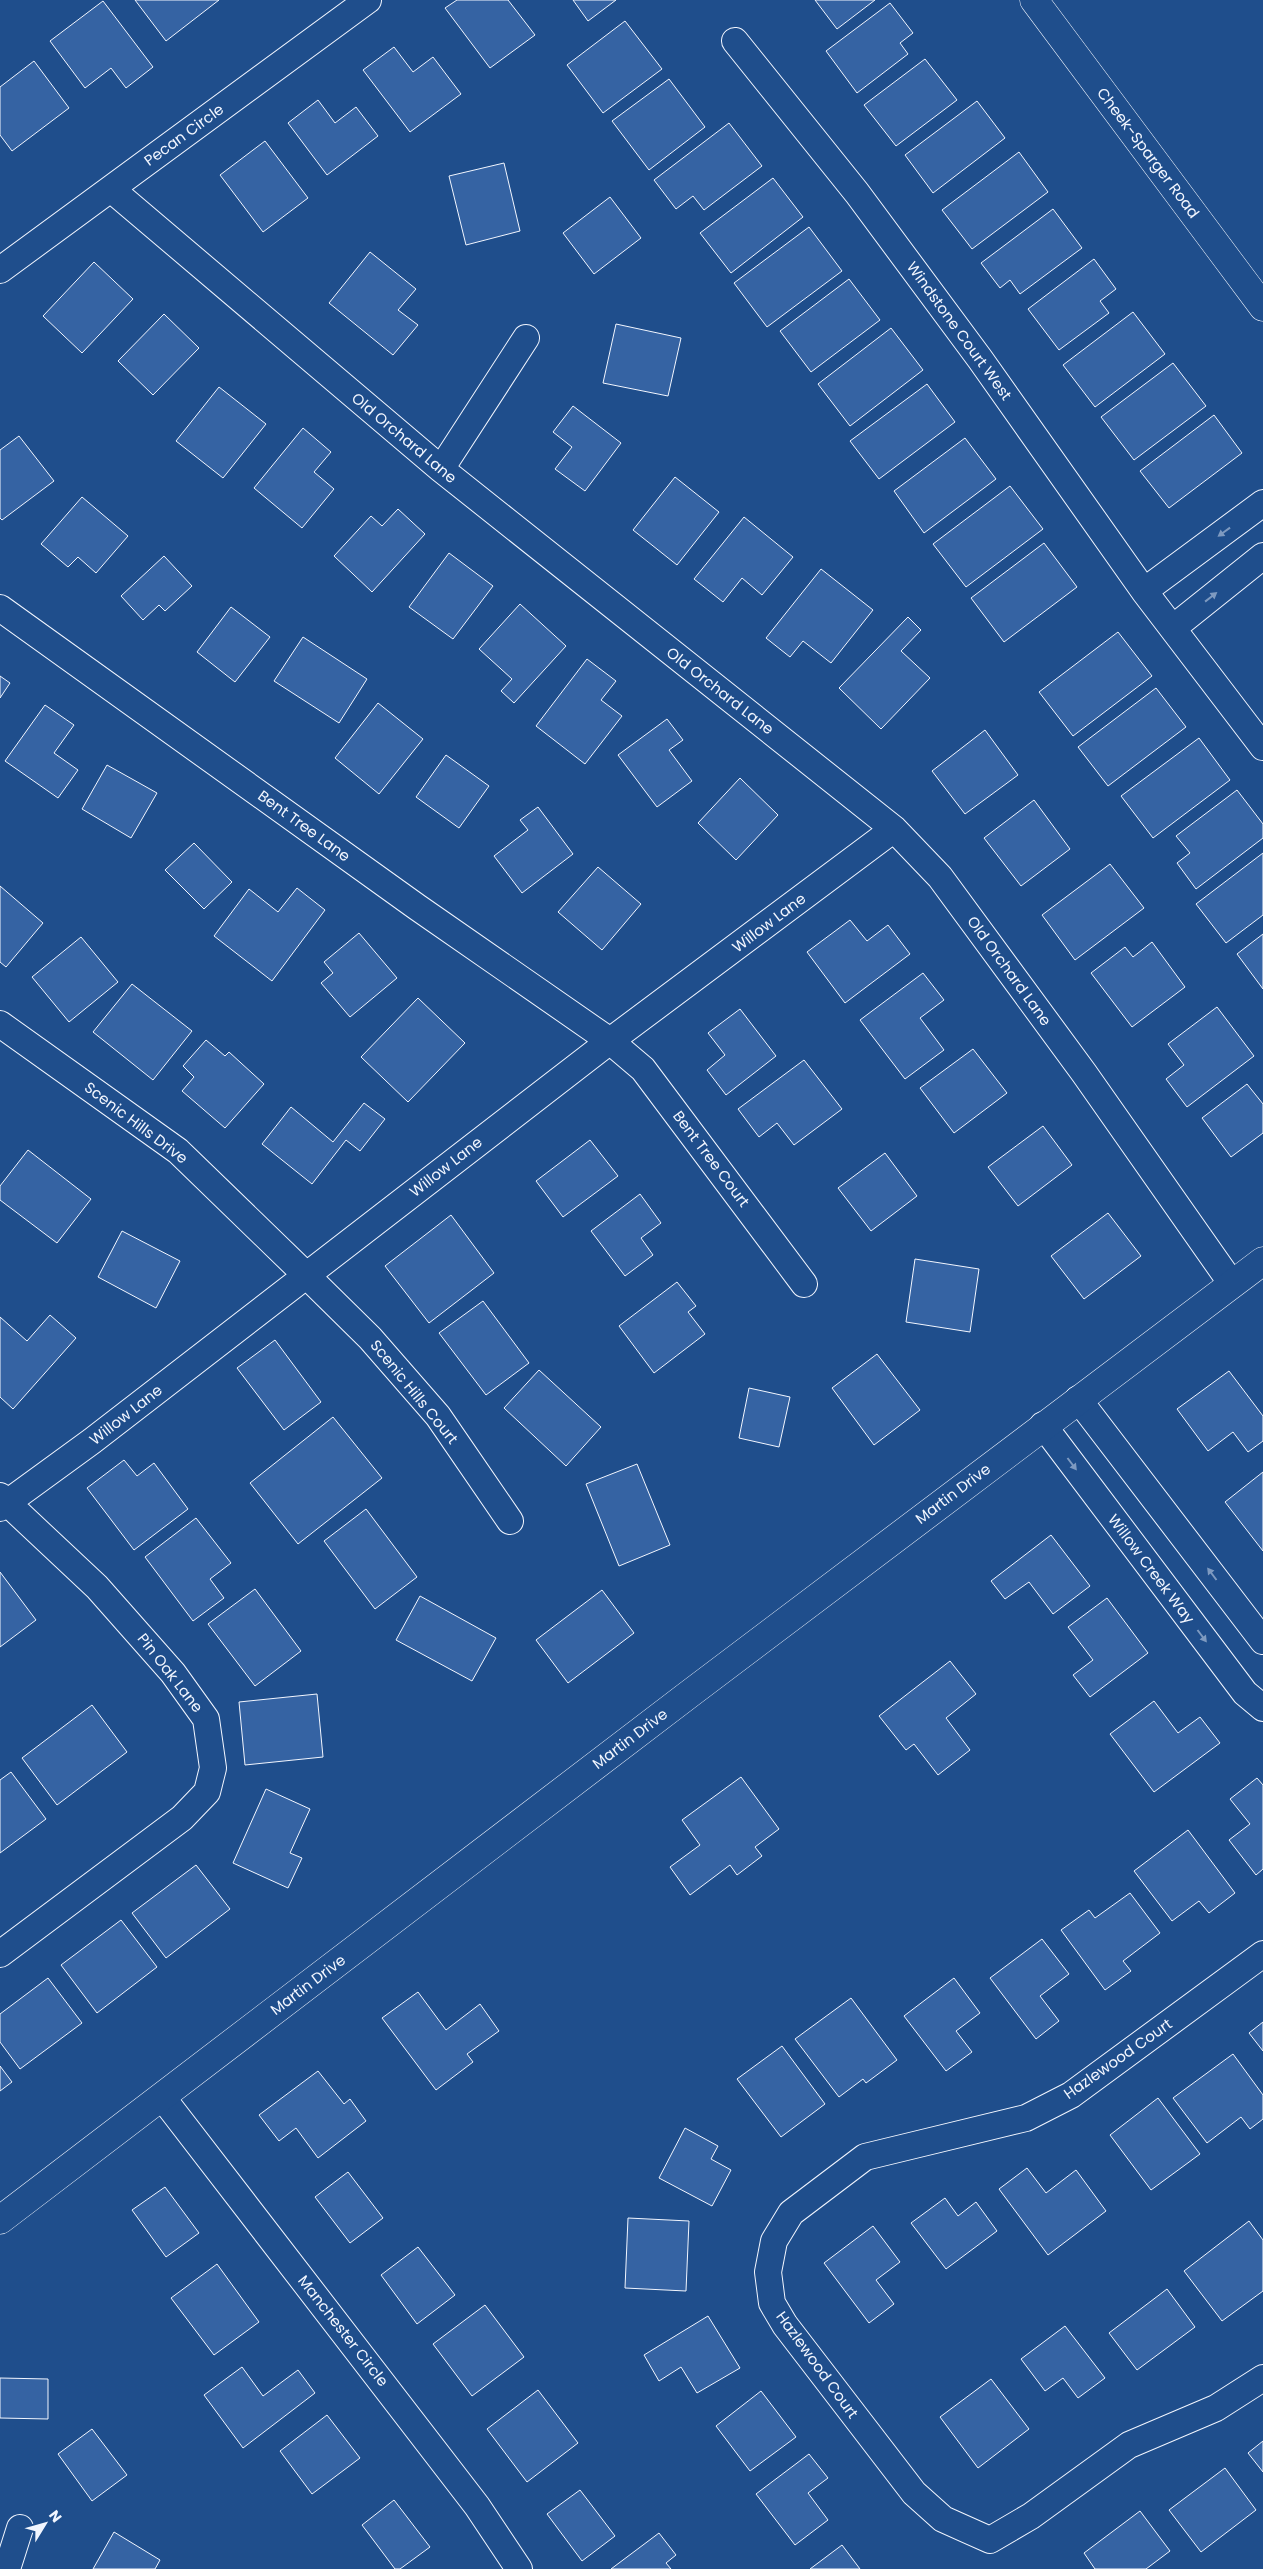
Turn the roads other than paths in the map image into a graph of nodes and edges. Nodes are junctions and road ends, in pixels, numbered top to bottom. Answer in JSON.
{"nodes":[{"id":1,"x":368,"y":0,"type":"edge"},
{"id":2,"x":1036,"y":1,"type":"edge"},
{"id":3,"x":735,"y":41,"type":"dead end"},
{"id":4,"x":111,"y":189,"type":"junction"},
{"id":5,"x":0,"y":270,"type":"edge"},
{"id":6,"x":1263,"y":307,"type":"edge"},
{"id":7,"x":526,"y":338,"type":"dead end"},
{"id":8,"x":441,"y":469,"type":"junction"},
{"id":9,"x":1263,"y":503,"type":"edge"},
{"id":10,"x":1263,"y":556,"type":"edge"},
{"id":11,"x":1144,"y":591,"type":"junction"},
{"id":12,"x":0,"y":608,"type":"edge"},
{"id":13,"x":1173,"y":628,"type":"junction"},
{"id":14,"x":1263,"y":747,"type":"edge"},
{"id":15,"x":894,"y":829,"type":"junction"},
{"id":16,"x":0,"y":1024,"type":"edge"},
{"id":17,"x":610,"y":1041,"type":"junction"},
{"id":18,"x":1263,"y":1260,"type":"edge"},
{"id":19,"x":306,"y":1275,"type":"junction"},
{"id":20,"x":804,"y":1284,"type":"dead end"},
{"id":21,"x":1232,"y":1284,"type":"junction"},
{"id":22,"x":1078,"y":1399,"type":"junction"},
{"id":23,"x":1043,"y":1425,"type":"junction"},
{"id":24,"x":2,"y":1502,"type":"edge"},
{"id":25,"x":510,"y":1520,"type":"dead end"},
{"id":26,"x":1263,"y":1641,"type":"edge"},
{"id":27,"x":1263,"y":1708,"type":"edge"},
{"id":28,"x":0,"y":1954,"type":"edge"},
{"id":29,"x":1263,"y":1954,"type":"edge"},
{"id":30,"x":162,"y":2096,"type":"junction"},
{"id":31,"x":0,"y":2220,"type":"edge"},
{"id":32,"x":1263,"y":2378,"type":"edge"},
{"id":33,"x":20,"y":2528,"type":"dead end"},
{"id":34,"x":7,"y":2569,"type":"edge"},
{"id":35,"x":519,"y":2569,"type":"edge"}],
"edges":[{"from":1,"to":4,"type":"street","name":"Pecan Circle"},
{"from":2,"to":6,"type":"street","name":"Cheek-Sparger Road"},
{"from":3,"to":11,"type":"street","name":"Windstone Court West"},
{"from":4,"to":5,"type":"street","name":"Pecan Circle"},
{"from":4,"to":8,"type":"street","name":"Old Orchard Lane"},
{"from":7,"to":8,"type":"street"},
{"from":8,"to":15,"type":"street","name":"Old Orchard Lane"},
{"from":9,"to":11,"type":"street","one_way":true},
{"from":13,"to":10,"type":"street","one_way":true},
{"from":11,"to":13,"type":"street","name":"Windstone Court West"},
{"from":12,"to":17,"type":"street","name":"Bent Tree Lane"},
{"from":13,"to":14,"type":"street","name":"Windstone Court West"},
{"from":15,"to":17,"type":"street","name":"Willow Lane"},
{"from":15,"to":21,"type":"street","name":"Old Orchard Lane"},
{"from":16,"to":19,"type":"street","name":"Scenic Hills Drive"},
{"from":17,"to":19,"type":"street","name":"Willow Lane"},
{"from":17,"to":20,"type":"street","name":"Bent Tree Court"},
{"from":18,"to":21,"type":"street","name":"Martin Drive"},
{"from":19,"to":24,"type":"street","name":"Willow Lane"},
{"from":19,"to":25,"type":"street","name":"Scenic Hills Court"},
{"from":21,"to":22,"type":"street","name":"Martin Drive"},
{"from":22,"to":23,"type":"street","name":"Martin Drive"},
{"from":26,"to":22,"type":"street","one_way":true},
{"from":23,"to":27,"type":"street","name":"Willow Creek Way","one_way":true},
{"from":23,"to":30,"type":"street","name":"Martin Drive"},
{"from":24,"to":28,"type":"street","name":"Pin Oak Lane"},
{"from":29,"to":32,"type":"street","name":"Hazlewood Court"},
{"from":30,"to":31,"type":"street","name":"Martin Drive"},
{"from":30,"to":35,"type":"street","name":"Manchester Circle"},
{"from":33,"to":34,"type":"street"}]}
